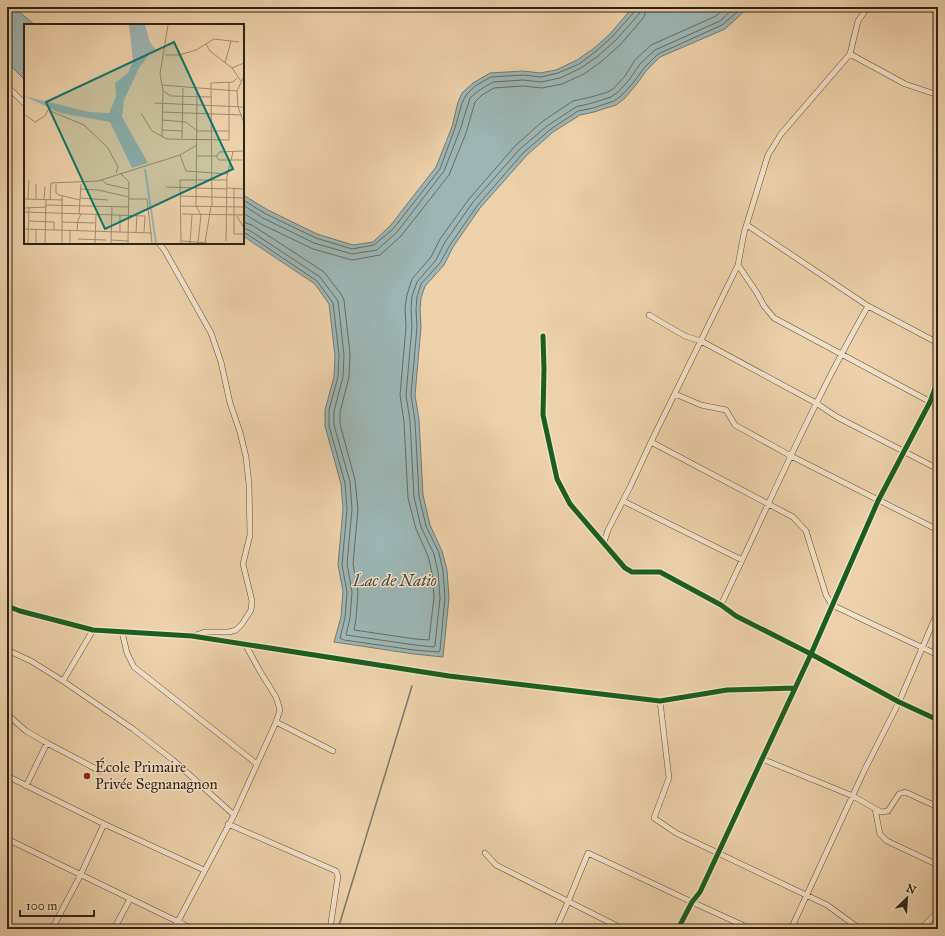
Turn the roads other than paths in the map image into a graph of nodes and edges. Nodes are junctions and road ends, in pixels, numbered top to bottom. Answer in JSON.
{"nodes":[{"id":1,"x":868,"y":7,"type":"edge"},
{"id":2,"x":850,"y":54,"type":"junction"},
{"id":3,"x":7,"y":86,"type":"edge"},
{"id":4,"x":938,"y":95,"type":"edge"},
{"id":5,"x":24,"y":103,"type":"edge"},
{"id":6,"x":747,"y":224,"type":"junction"},
{"id":7,"x":160,"y":244,"type":"edge"},
{"id":8,"x":738,"y":265,"type":"junction"},
{"id":9,"x":868,"y":306,"type":"junction"},
{"id":10,"x":649,"y":315,"type":"dead end"},
{"id":11,"x":543,"y":336,"type":"dead end"},
{"id":12,"x":701,"y":341,"type":"junction"},
{"id":13,"x":938,"y":343,"type":"edge"},
{"id":14,"x":841,"y":354,"type":"junction"},
{"id":15,"x":938,"y":380,"type":"edge"},
{"id":16,"x":675,"y":394,"type":"junction"},
{"id":17,"x":930,"y":402,"type":"junction"},
{"id":18,"x":816,"y":403,"type":"junction"},
{"id":19,"x":938,"y":406,"type":"edge"},
{"id":20,"x":651,"y":442,"type":"junction"},
{"id":21,"x":905,"y":451,"type":"junction"},
{"id":22,"x":791,"y":456,"type":"junction"},
{"id":23,"x":938,"y":469,"type":"edge"},
{"id":24,"x":623,"y":501,"type":"junction"},
{"id":25,"x":878,"y":501,"type":"junction"},
{"id":26,"x":769,"y":504,"type":"junction"},
{"id":27,"x":938,"y":530,"type":"edge"},
{"id":28,"x":604,"y":542,"type":"junction"},
{"id":29,"x":742,"y":560,"type":"junction"},
{"id":30,"x":721,"y":605,"type":"junction"},
{"id":31,"x":832,"y":605,"type":"junction"},
{"id":32,"x":7,"y":606,"type":"edge"},
{"id":33,"x":938,"y":611,"type":"edge"},
{"id":34,"x":93,"y":630,"type":"junction"},
{"id":35,"x":122,"y":632,"type":"junction"},
{"id":36,"x":192,"y":636,"type":"junction"},
{"id":37,"x":245,"y":644,"type":"junction"},
{"id":38,"x":923,"y":648,"type":"junction"},
{"id":39,"x":7,"y":650,"type":"edge"},
{"id":40,"x":812,"y":654,"type":"junction"},
{"id":41,"x":938,"y":655,"type":"edge"},
{"id":42,"x":63,"y":681,"type":"junction"},
{"id":43,"x":795,"y":688,"type":"junction"},
{"id":44,"x":660,"y":701,"type":"junction"},
{"id":45,"x":899,"y":702,"type":"junction"},
{"id":46,"x":7,"y":714,"type":"edge"},
{"id":47,"x":938,"y":720,"type":"edge"},
{"id":48,"x":276,"y":722,"type":"junction"},
{"id":49,"x":47,"y":744,"type":"junction"},
{"id":50,"x":333,"y":751,"type":"dead end"},
{"id":51,"x":762,"y":758,"type":"junction"},
{"id":52,"x":257,"y":764,"type":"junction"},
{"id":53,"x":100,"y":771,"type":"dead end"},
{"id":54,"x":7,"y":776,"type":"edge"},
{"id":55,"x":26,"y":786,"type":"junction"},
{"id":56,"x":853,"y":796,"type":"junction"},
{"id":57,"x":938,"y":807,"type":"edge"},
{"id":58,"x":875,"y":809,"type":"junction"},
{"id":59,"x":234,"y":815,"type":"junction"},
{"id":60,"x":104,"y":824,"type":"junction"},
{"id":61,"x":228,"y":824,"type":"junction"},
{"id":62,"x":7,"y":839,"type":"edge"},
{"id":63,"x":485,"y":853,"type":"dead end"},
{"id":64,"x":718,"y":853,"type":"junction"},
{"id":65,"x":938,"y":865,"type":"edge"},
{"id":66,"x":204,"y":870,"type":"junction"},
{"id":67,"x":80,"y":876,"type":"junction"},
{"id":68,"x":806,"y":896,"type":"junction"},
{"id":69,"x":130,"y":899,"type":"junction"},
{"id":70,"x":568,"y":902,"type":"junction"},
{"id":71,"x":692,"y":902,"type":"junction"},
{"id":72,"x":938,"y":912,"type":"edge"},
{"id":73,"x":178,"y":922,"type":"junction"},
{"id":74,"x":52,"y":929,"type":"edge"},
{"id":75,"x":114,"y":929,"type":"edge"},
{"id":76,"x":174,"y":929,"type":"edge"},
{"id":77,"x":193,"y":929,"type":"edge"},
{"id":78,"x":330,"y":929,"type":"edge"},
{"id":79,"x":556,"y":929,"type":"edge"},
{"id":80,"x":623,"y":929,"type":"edge"},
{"id":81,"x":678,"y":929,"type":"edge"},
{"id":82,"x":752,"y":929,"type":"edge"},
{"id":83,"x":791,"y":929,"type":"edge"},
{"id":84,"x":860,"y":929,"type":"edge"},
{"id":85,"x":921,"y":929,"type":"edge"}],
"edges":[{"from":1,"to":2,"type":"street"},
{"from":2,"to":4,"type":"street"},
{"from":2,"to":6,"type":"street"},
{"from":3,"to":5,"type":"street"},
{"from":6,"to":8,"type":"street"},
{"from":6,"to":9,"type":"street"},
{"from":7,"to":36,"type":"street"},
{"from":8,"to":12,"type":"street"},
{"from":8,"to":14,"type":"street"},
{"from":9,"to":13,"type":"street"},
{"from":9,"to":14,"type":"street"},
{"from":10,"to":12,"type":"street"},
{"from":11,"to":28,"type":"street"},
{"from":12,"to":16,"type":"street"},
{"from":12,"to":18,"type":"street"},
{"from":14,"to":17,"type":"street"},
{"from":14,"to":18,"type":"street"},
{"from":15,"to":17,"type":"street"},
{"from":16,"to":20,"type":"street"},
{"from":16,"to":22,"type":"street"},
{"from":17,"to":19,"type":"street"},
{"from":17,"to":21,"type":"street"},
{"from":18,"to":21,"type":"street"},
{"from":18,"to":22,"type":"street"},
{"from":20,"to":24,"type":"street"},
{"from":20,"to":26,"type":"street"},
{"from":21,"to":23,"type":"street"},
{"from":21,"to":25,"type":"street"},
{"from":22,"to":25,"type":"street"},
{"from":22,"to":26,"type":"street"},
{"from":24,"to":28,"type":"street"},
{"from":24,"to":29,"type":"street"},
{"from":25,"to":27,"type":"street"},
{"from":25,"to":31,"type":"street"},
{"from":26,"to":29,"type":"street"},
{"from":26,"to":31,"type":"street"},
{"from":28,"to":30,"type":"street"},
{"from":29,"to":30,"type":"street"},
{"from":30,"to":40,"type":"street"},
{"from":31,"to":38,"type":"street"},
{"from":31,"to":40,"type":"street"},
{"from":32,"to":34,"type":"street"},
{"from":33,"to":38,"type":"street"},
{"from":34,"to":35,"type":"street"},
{"from":34,"to":42,"type":"street"},
{"from":35,"to":36,"type":"street"},
{"from":35,"to":52,"type":"street"},
{"from":36,"to":37,"type":"street"},
{"from":37,"to":44,"type":"street"},
{"from":37,"to":48,"type":"street"},
{"from":38,"to":41,"type":"street"},
{"from":38,"to":45,"type":"street"},
{"from":39,"to":42,"type":"street"},
{"from":40,"to":43,"type":"street"},
{"from":40,"to":45,"type":"street"},
{"from":42,"to":59,"type":"street"},
{"from":43,"to":44,"type":"street"},
{"from":43,"to":51,"type":"street"},
{"from":44,"to":64,"type":"street"},
{"from":45,"to":47,"type":"street"},
{"from":45,"to":56,"type":"street"},
{"from":46,"to":49,"type":"street"},
{"from":48,"to":50,"type":"street"},
{"from":48,"to":52,"type":"street"},
{"from":49,"to":53,"type":"street"},
{"from":49,"to":55,"type":"street"},
{"from":51,"to":56,"type":"street"},
{"from":51,"to":64,"type":"street"},
{"from":52,"to":59,"type":"street"},
{"from":54,"to":55,"type":"street"},
{"from":55,"to":60,"type":"street"},
{"from":56,"to":58,"type":"street"},
{"from":56,"to":68,"type":"street"},
{"from":57,"to":58,"type":"street"},
{"from":58,"to":65,"type":"street"},
{"from":59,"to":61,"type":"street"},
{"from":60,"to":66,"type":"street"},
{"from":60,"to":67,"type":"street"},
{"from":61,"to":66,"type":"street"},
{"from":61,"to":78,"type":"street"},
{"from":62,"to":67,"type":"street"},
{"from":63,"to":70,"type":"street"},
{"from":64,"to":68,"type":"street"},
{"from":64,"to":71,"type":"street"},
{"from":66,"to":73,"type":"street"},
{"from":67,"to":69,"type":"street"},
{"from":67,"to":74,"type":"street"},
{"from":68,"to":83,"type":"street"},
{"from":68,"to":84,"type":"street"},
{"from":69,"to":73,"type":"street"},
{"from":69,"to":75,"type":"street"},
{"from":70,"to":71,"type":"street"},
{"from":70,"to":79,"type":"street"},
{"from":70,"to":80,"type":"street"},
{"from":71,"to":81,"type":"street"},
{"from":71,"to":82,"type":"street"},
{"from":72,"to":85,"type":"street"},
{"from":73,"to":76,"type":"street"},
{"from":73,"to":77,"type":"street"}]}
